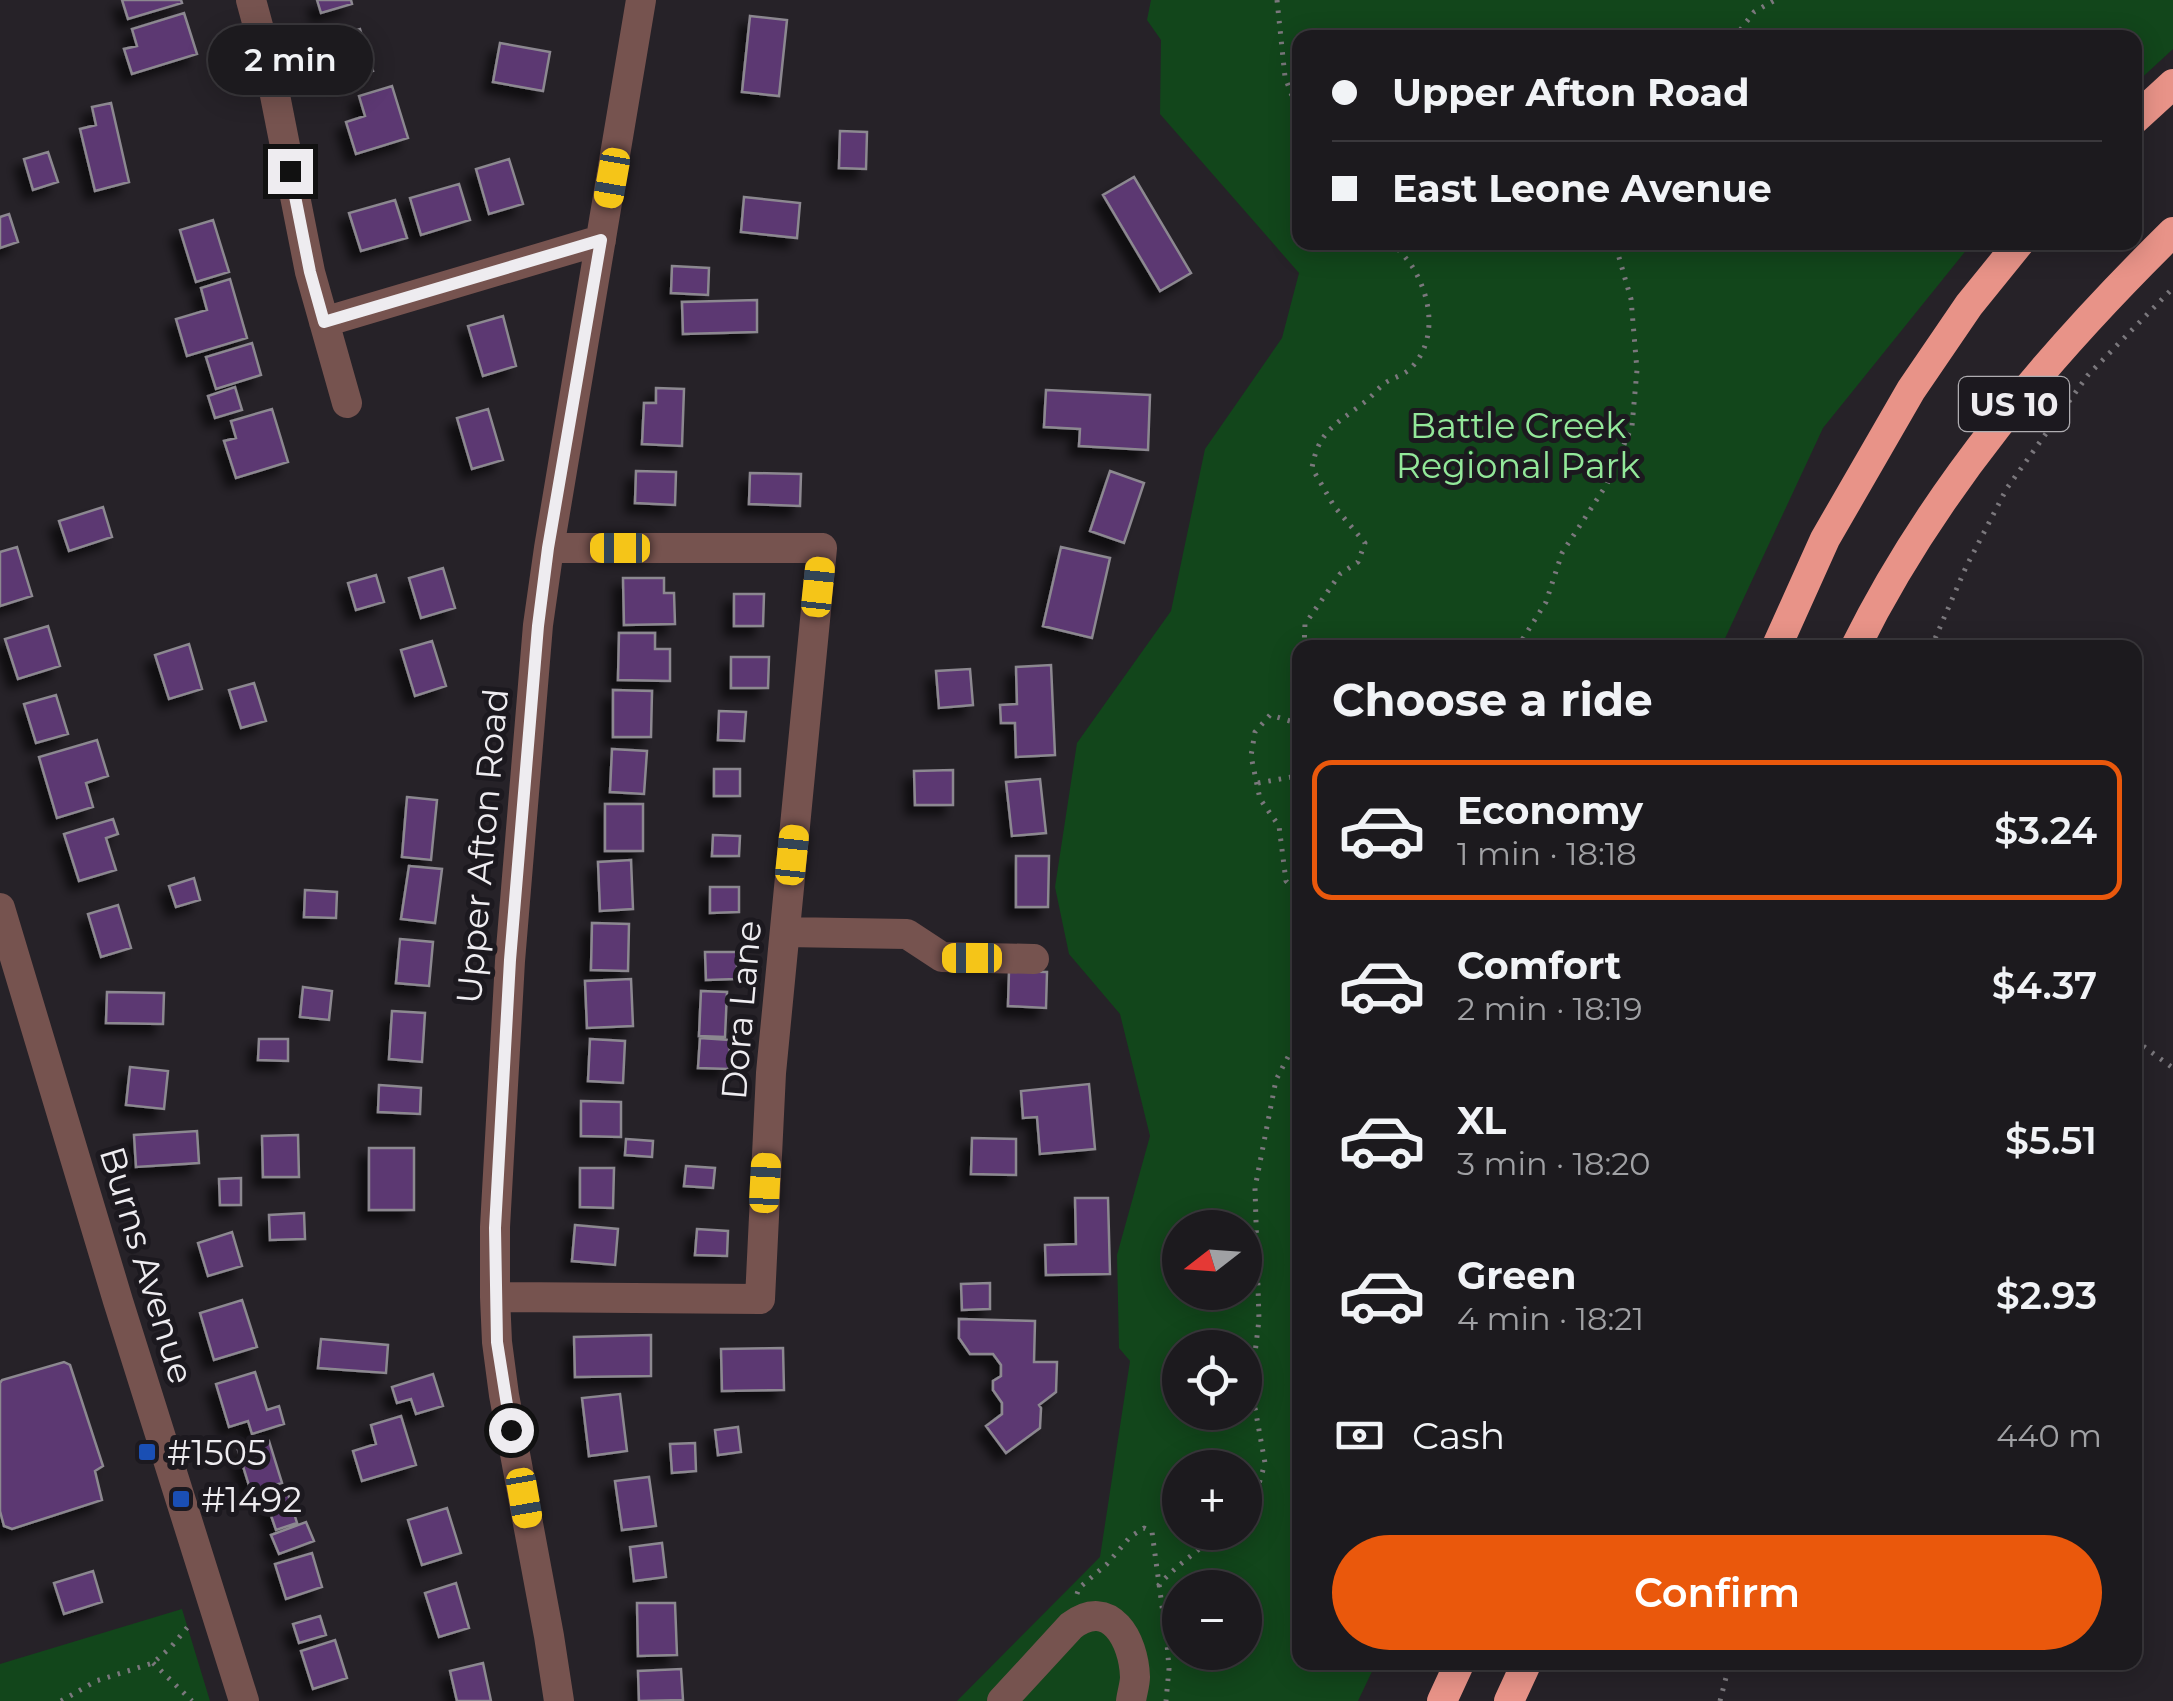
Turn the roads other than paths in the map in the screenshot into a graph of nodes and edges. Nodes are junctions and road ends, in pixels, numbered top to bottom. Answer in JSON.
{"nodes":[{"id":1,"x":250,"y":0,"type":"edge"},
{"id":2,"x":641,"y":0,"type":"edge"},
{"id":3,"x":2173,"y":84,"type":"edge"},
{"id":4,"x":2142,"y":112,"type":"edge"},
{"id":5,"x":2173,"y":232,"type":"edge"},
{"id":6,"x":601,"y":240,"type":"junction"},
{"id":7,"x":2014,"y":250,"type":"edge"},
{"id":8,"x":324,"y":322,"type":"junction"},
{"id":9,"x":347,"y":403,"type":"dead end"},
{"id":10,"x":548,"y":548,"type":"junction"},
{"id":11,"x":1780,"y":640,"type":"edge"},
{"id":12,"x":1860,"y":640,"type":"edge"},
{"id":13,"x":0,"y":908,"type":"edge"},
{"id":14,"x":785,"y":932,"type":"junction"},
{"id":15,"x":1034,"y":958,"type":"dead end"},
{"id":16,"x":495,"y":1296,"type":"junction"},
{"id":17,"x":1456,"y":1670,"type":"edge"},
{"id":18,"x":1524,"y":1670,"type":"edge"},
{"id":19,"x":244,"y":1701,"type":"edge"},
{"id":20,"x":558,"y":1701,"type":"edge"},
{"id":21,"x":1002,"y":1701,"type":"edge"},
{"id":22,"x":1131,"y":1701,"type":"edge"},
{"id":23,"x":1442,"y":1701,"type":"edge"},
{"id":24,"x":1510,"y":1701,"type":"edge"}],
"edges":[{"from":1,"to":8,"type":"street"},
{"from":2,"to":6,"type":"street","name":"Upper Afton Road"},
{"from":3,"to":4,"type":"highway"},
{"from":5,"to":12,"type":"highway","number":"US 10"},
{"from":6,"to":8,"type":"street"},
{"from":6,"to":10,"type":"street","name":"Upper Afton Road"},
{"from":7,"to":11,"type":"highway","number":"US 10"},
{"from":8,"to":9,"type":"street"},
{"from":10,"to":14,"type":"street","name":"Dora Lane"},
{"from":10,"to":16,"type":"street","name":"Upper Afton Road"},
{"from":13,"to":19,"type":"street","name":"Burns Avenue"},
{"from":14,"to":15,"type":"street"},
{"from":14,"to":16,"type":"street","name":"Dora Lane"},
{"from":16,"to":20,"type":"street","name":"Upper Afton Road"},
{"from":17,"to":23,"type":"highway"},
{"from":18,"to":24,"type":"highway"},
{"from":21,"to":22,"type":"street"}]}
